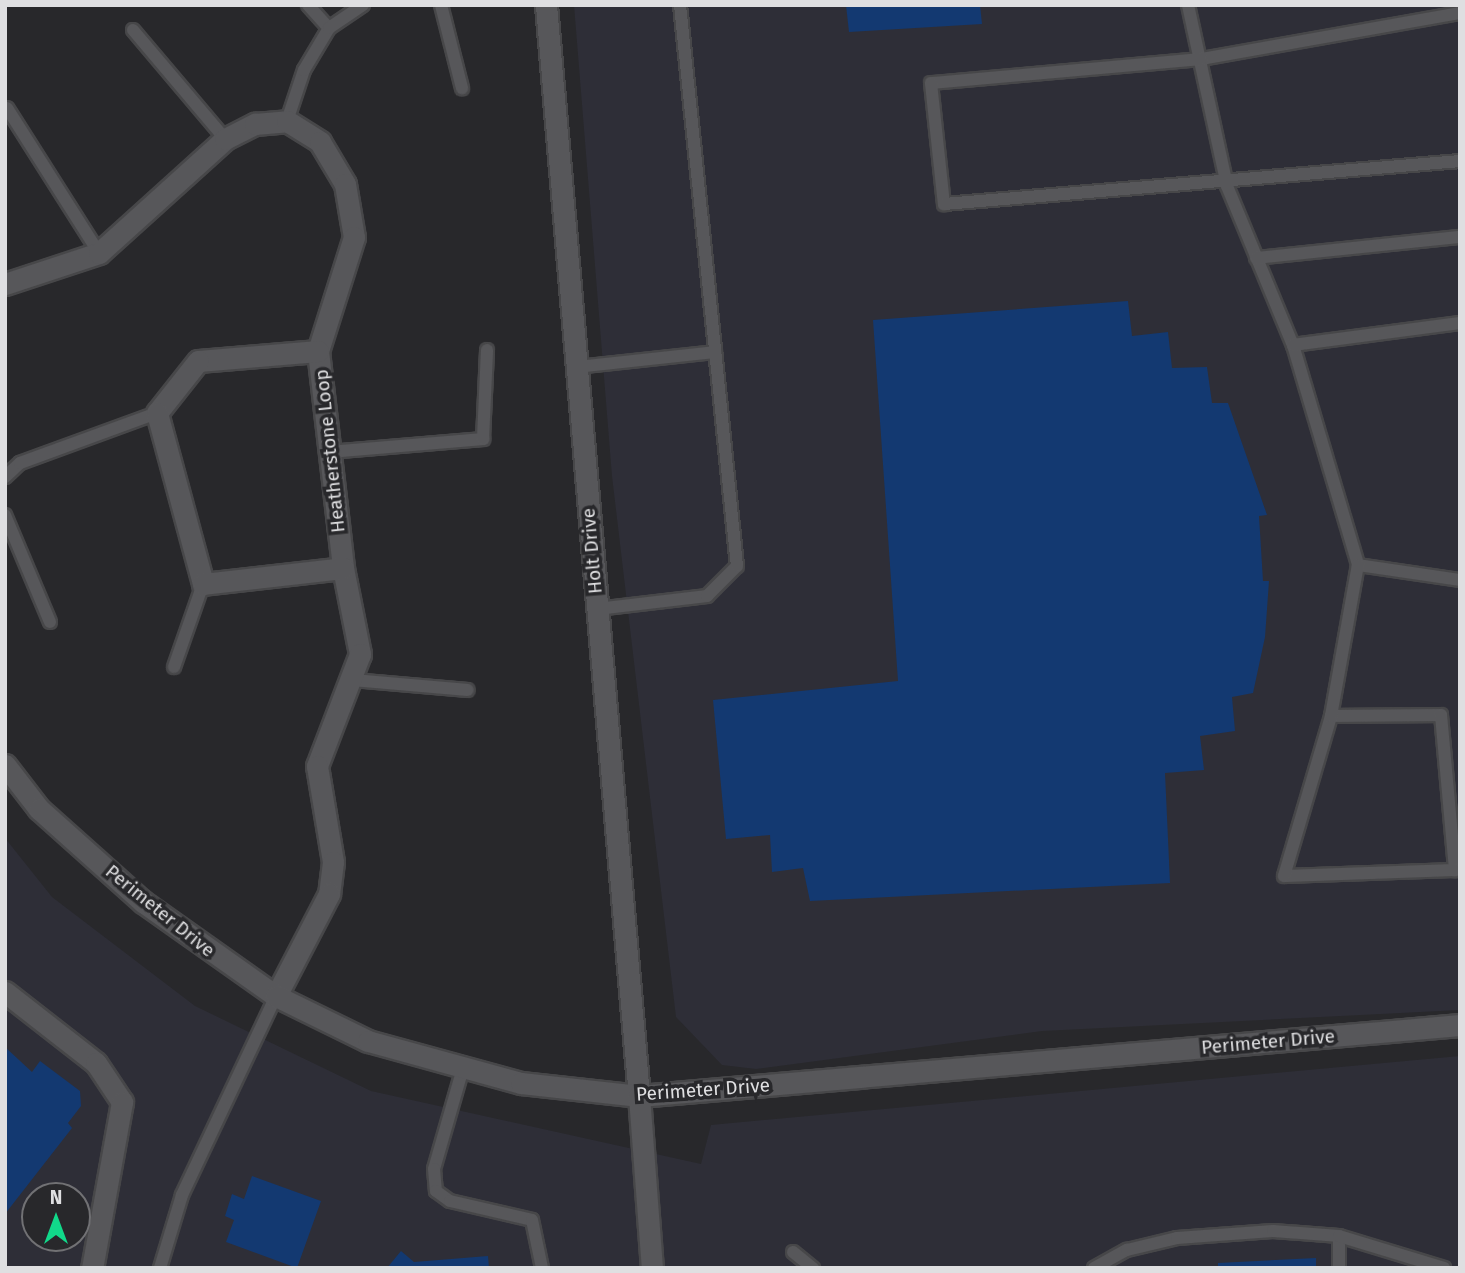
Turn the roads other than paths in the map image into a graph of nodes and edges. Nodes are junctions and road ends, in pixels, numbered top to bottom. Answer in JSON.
{"nodes":[{"id":1,"x":308,"y":5,"type":"edge"},
{"id":2,"x":363,"y":5,"type":"edge"},
{"id":3,"x":441,"y":5,"type":"edge"},
{"id":4,"x":546,"y":5,"type":"edge"},
{"id":5,"x":680,"y":5,"type":"edge"},
{"id":6,"x":1188,"y":5,"type":"edge"},
{"id":7,"x":1460,"y":13,"type":"edge"},
{"id":8,"x":329,"y":28,"type":"junction"},
{"id":9,"x":133,"y":30,"type":"dead end"},
{"id":10,"x":1201,"y":59,"type":"junction"},
{"id":11,"x":461,"y":88,"type":"dead end"},
{"id":12,"x":7,"y":108,"type":"dead end"},
{"id":13,"x":287,"y":121,"type":"junction"},
{"id":14,"x":225,"y":139,"type":"junction"},
{"id":15,"x":1460,"y":160,"type":"edge"},
{"id":16,"x":1225,"y":176,"type":"junction"},
{"id":17,"x":1460,"y":237,"type":"edge"},
{"id":18,"x":99,"y":253,"type":"junction"},
{"id":19,"x":1256,"y":258,"type":"junction"},
{"id":20,"x":5,"y":284,"type":"edge"},
{"id":21,"x":1460,"y":323,"type":"edge"},
{"id":22,"x":1293,"y":345,"type":"junction"},
{"id":23,"x":487,"y":350,"type":"dead end"},
{"id":24,"x":318,"y":351,"type":"junction"},
{"id":25,"x":715,"y":352,"type":"junction"},
{"id":26,"x":576,"y":366,"type":"junction"},
{"id":27,"x":157,"y":413,"type":"junction"},
{"id":28,"x":329,"y":452,"type":"junction"},
{"id":29,"x":5,"y":477,"type":"edge"},
{"id":30,"x":5,"y":515,"type":"edge"},
{"id":31,"x":1358,"y":565,"type":"junction"},
{"id":32,"x":343,"y":568,"type":"junction"},
{"id":33,"x":1460,"y":580,"type":"edge"},
{"id":34,"x":203,"y":584,"type":"junction"},
{"id":35,"x":597,"y":609,"type":"junction"},
{"id":36,"x":50,"y":622,"type":"dead end"},
{"id":37,"x":174,"y":667,"type":"dead end"},
{"id":38,"x":353,"y":680,"type":"junction"},
{"id":39,"x":468,"y":690,"type":"dead end"},
{"id":40,"x":1331,"y":716,"type":"junction"},
{"id":41,"x":5,"y":765,"type":"edge"},
{"id":42,"x":5,"y":992,"type":"edge"},
{"id":43,"x":276,"y":996,"type":"junction"},
{"id":44,"x":1460,"y":1025,"type":"edge"},
{"id":45,"x":463,"y":1068,"type":"junction"},
{"id":46,"x":639,"y":1096,"type":"junction"},
{"id":47,"x":1339,"y":1236,"type":"junction"},
{"id":48,"x":793,"y":1252,"type":"dead end"},
{"id":49,"x":92,"y":1268,"type":"edge"},
{"id":50,"x":160,"y":1268,"type":"edge"},
{"id":51,"x":542,"y":1268,"type":"edge"},
{"id":52,"x":652,"y":1268,"type":"edge"},
{"id":53,"x":813,"y":1268,"type":"edge"},
{"id":54,"x":1094,"y":1268,"type":"edge"},
{"id":55,"x":1339,"y":1268,"type":"edge"},
{"id":56,"x":1444,"y":1268,"type":"edge"}],
"edges":[{"from":1,"to":8,"type":"lane"},
{"from":2,"to":8,"type":"lane"},
{"from":3,"to":11,"type":"lane"},
{"from":4,"to":26,"type":"street","name":"Holt Drive"},
{"from":5,"to":25,"type":"lane"},
{"from":6,"to":10,"type":"lane"},
{"from":7,"to":10,"type":"lane"},
{"from":8,"to":13,"type":"lane"},
{"from":9,"to":14,"type":"lane"},
{"from":10,"to":16,"type":"lane"},
{"from":10,"to":16,"type":"lane"},
{"from":12,"to":18,"type":"lane"},
{"from":13,"to":14,"type":"street"},
{"from":13,"to":24,"type":"street","name":"Heatherstone Loop"},
{"from":14,"to":18,"type":"street"},
{"from":15,"to":16,"type":"lane"},
{"from":16,"to":19,"type":"lane"},
{"from":17,"to":19,"type":"lane"},
{"from":18,"to":20,"type":"street"},
{"from":19,"to":22,"type":"lane"},
{"from":21,"to":22,"type":"lane"},
{"from":22,"to":31,"type":"lane"},
{"from":23,"to":28,"type":"lane"},
{"from":24,"to":27,"type":"street"},
{"from":24,"to":28,"type":"street","name":"Heatherstone Loop"},
{"from":25,"to":26,"type":"lane"},
{"from":25,"to":35,"type":"lane"},
{"from":26,"to":35,"type":"street","name":"Holt Drive"},
{"from":27,"to":29,"type":"lane"},
{"from":27,"to":34,"type":"street"},
{"from":28,"to":32,"type":"street","name":"Heatherstone Loop"},
{"from":30,"to":36,"type":"lane"},
{"from":31,"to":33,"type":"lane"},
{"from":31,"to":40,"type":"lane"},
{"from":32,"to":34,"type":"street"},
{"from":32,"to":38,"type":"street","name":"Heatherstone Loop"},
{"from":34,"to":37,"type":"lane"},
{"from":35,"to":46,"type":"street","name":"Holt Drive"},
{"from":38,"to":39,"type":"lane"},
{"from":38,"to":43,"type":"street","name":"Heatherstone Loop"},
{"from":40,"to":40,"type":"lane"},
{"from":41,"to":43,"type":"street","name":"Perimeter Drive"},
{"from":42,"to":49,"type":"street"},
{"from":43,"to":45,"type":"street","name":"Perimeter Drive"},
{"from":43,"to":50,"type":"lane"},
{"from":44,"to":46,"type":"street","name":"Perimeter Drive"},
{"from":45,"to":46,"type":"street","name":"Perimeter Drive"},
{"from":45,"to":51,"type":"lane"},
{"from":46,"to":52,"type":"street","name":"Holt Drive"},
{"from":47,"to":54,"type":"lane"},
{"from":47,"to":55,"type":"lane"},
{"from":47,"to":56,"type":"lane"},
{"from":48,"to":53,"type":"lane"}]}
